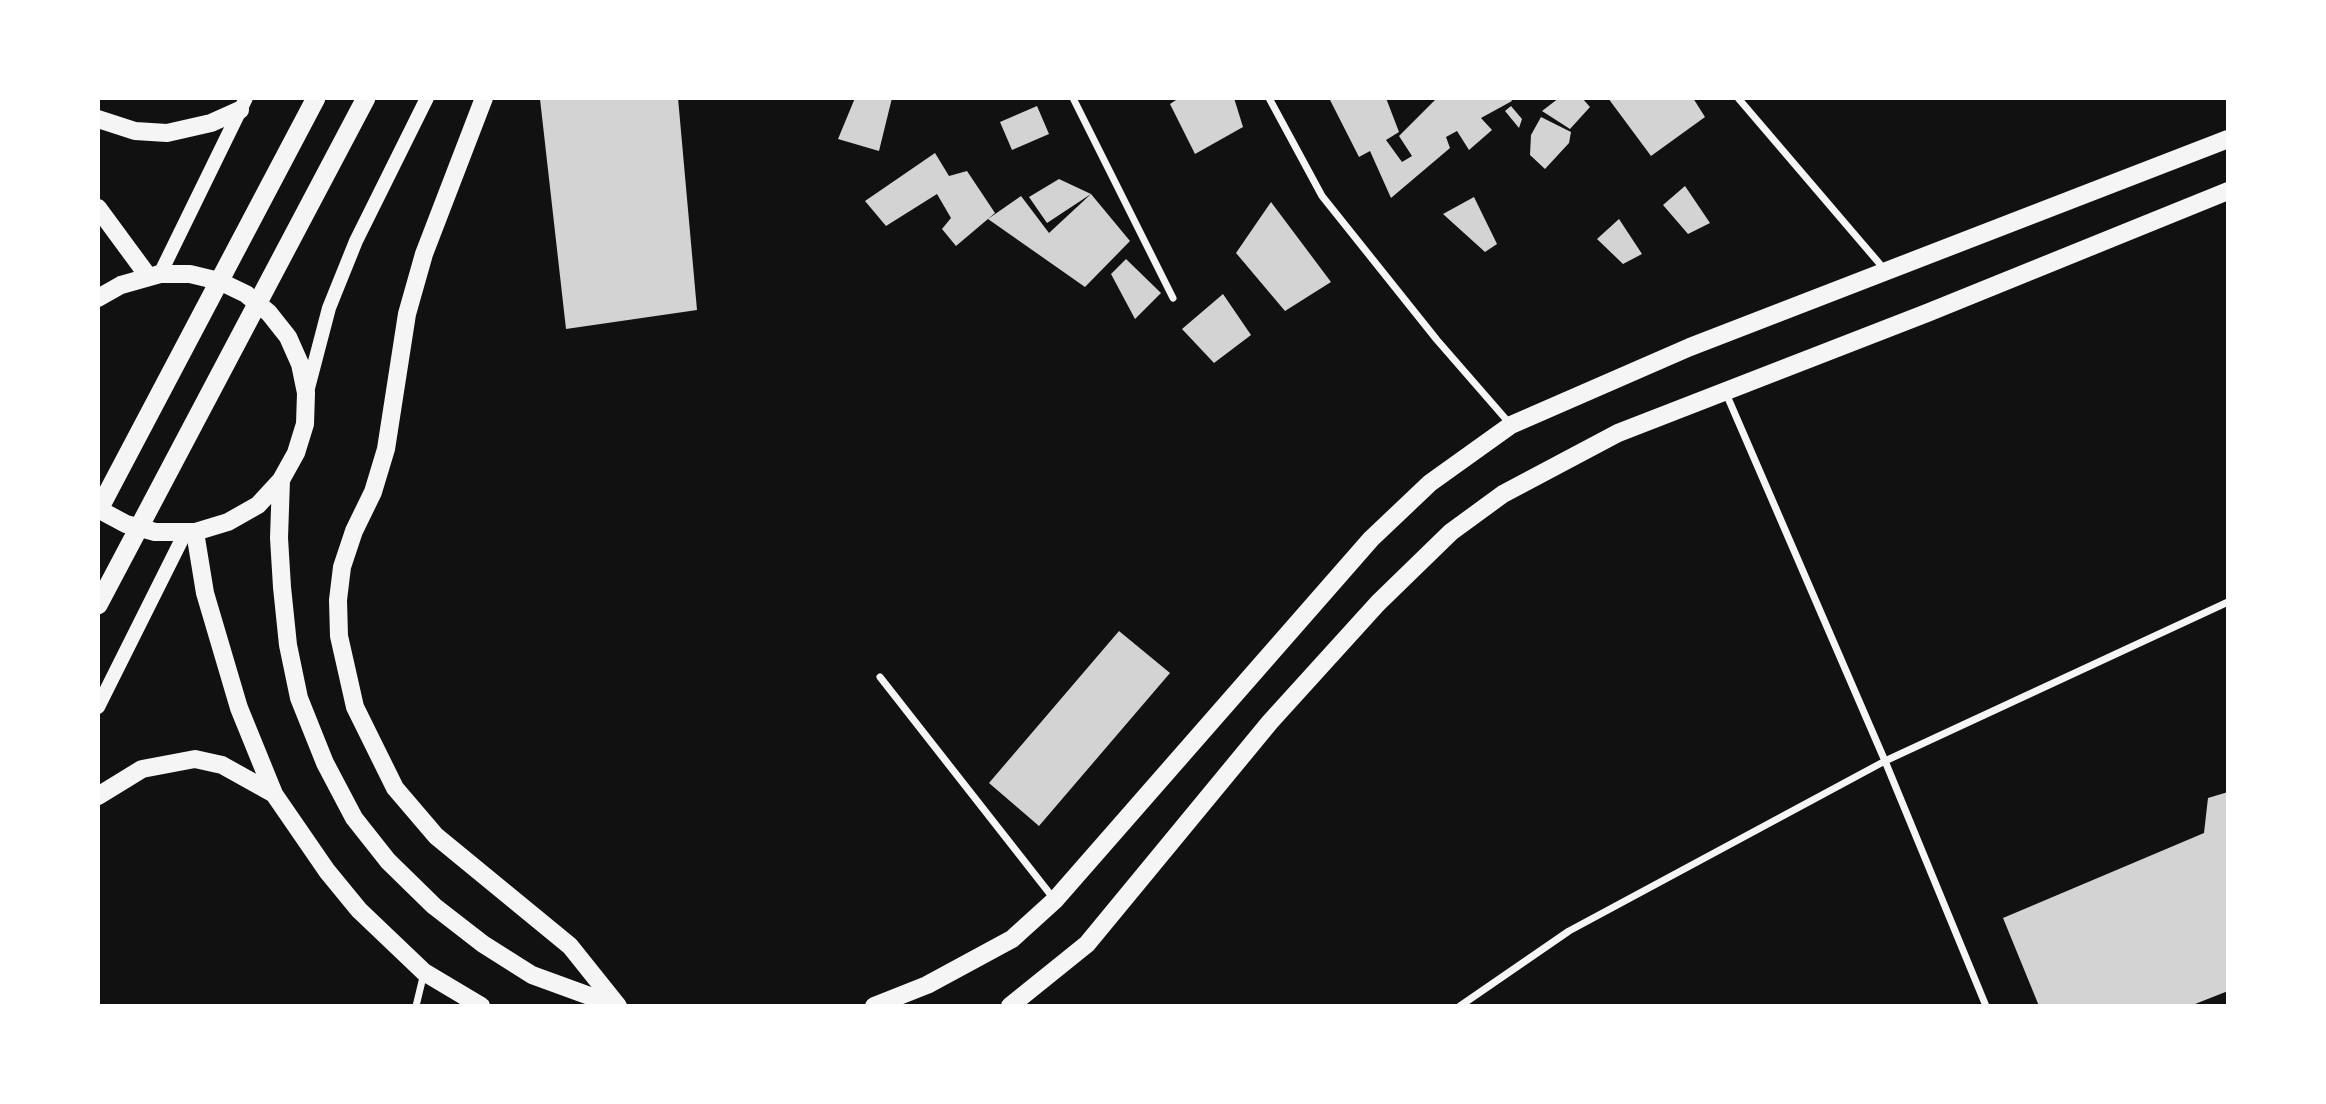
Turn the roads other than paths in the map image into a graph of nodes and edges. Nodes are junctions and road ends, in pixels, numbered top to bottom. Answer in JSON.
{"nodes":[{"id":1,"x":316,"y":98,"type":"edge"},
{"id":2,"x":366,"y":98,"type":"edge"},
{"id":3,"x":427,"y":98,"type":"edge"},
{"id":4,"x":484,"y":98,"type":"edge"},
{"id":5,"x":1073,"y":98,"type":"edge"},
{"id":6,"x":1269,"y":98,"type":"edge"},
{"id":7,"x":1738,"y":98,"type":"edge"},
{"id":8,"x":243,"y":104,"type":"edge"},
{"id":9,"x":98,"y":119,"type":"edge"},
{"id":10,"x":2228,"y":139,"type":"edge"},
{"id":11,"x":2228,"y":191,"type":"edge"},
{"id":12,"x":98,"y":208,"type":"edge"},
{"id":13,"x":1885,"y":271,"type":"junction"},
{"id":14,"x":154,"y":275,"type":"junction"},
{"id":15,"x":98,"y":298,"type":"edge"},
{"id":16,"x":1174,"y":299,"type":"dead end"},
{"id":17,"x":1724,"y":389,"type":"junction"},
{"id":18,"x":306,"y":393,"type":"junction"},
{"id":19,"x":1511,"y":425,"type":"junction"},
{"id":20,"x":281,"y":480,"type":"junction"},
{"id":21,"x":98,"y":510,"type":"edge"},
{"id":22,"x":190,"y":533,"type":"junction"},
{"id":23,"x":2228,"y":602,"type":"edge"},
{"id":24,"x":98,"y":604,"type":"edge"},
{"id":25,"x":880,"y":677,"type":"dead end"},
{"id":26,"x":98,"y":707,"type":"edge"},
{"id":27,"x":1885,"y":761,"type":"junction"},
{"id":28,"x":274,"y":794,"type":"junction"},
{"id":29,"x":98,"y":796,"type":"edge"},
{"id":30,"x":1055,"y":900,"type":"junction"},
{"id":31,"x":425,"y":972,"type":"junction"},
{"id":32,"x":416,"y":1006,"type":"edge"},
{"id":33,"x":481,"y":1006,"type":"edge"},
{"id":34,"x":617,"y":1006,"type":"edge"},
{"id":35,"x":874,"y":1006,"type":"edge"},
{"id":36,"x":1010,"y":1006,"type":"edge"},
{"id":37,"x":1460,"y":1006,"type":"edge"},
{"id":38,"x":1986,"y":1006,"type":"edge"}],
"edges":[{"from":1,"to":21,"type":"highway"},
{"from":2,"to":24,"type":"highway"},
{"from":3,"to":18,"type":"main road"},
{"from":4,"to":34,"type":"main road"},
{"from":5,"to":16,"type":"street"},
{"from":6,"to":19,"type":"street"},
{"from":7,"to":13,"type":"street"},
{"from":8,"to":9,"type":"main road"},
{"from":8,"to":14,"type":"main road"},
{"from":10,"to":13,"type":"main road"},
{"from":11,"to":17,"type":"main road"},
{"from":12,"to":14,"type":"main road"},
{"from":13,"to":19,"type":"main road"},
{"from":14,"to":15,"type":"main road"},
{"from":14,"to":18,"type":"main road"},
{"from":17,"to":27,"type":"street"},
{"from":17,"to":36,"type":"main road"},
{"from":18,"to":20,"type":"main road"},
{"from":19,"to":30,"type":"main road"},
{"from":20,"to":22,"type":"main road"},
{"from":20,"to":34,"type":"main road"},
{"from":21,"to":22,"type":"main road"},
{"from":22,"to":26,"type":"main road"},
{"from":22,"to":28,"type":"main road"},
{"from":23,"to":27,"type":"street"},
{"from":25,"to":30,"type":"street"},
{"from":27,"to":37,"type":"street"},
{"from":27,"to":38,"type":"street"},
{"from":28,"to":29,"type":"main road"},
{"from":28,"to":31,"type":"main road"},
{"from":30,"to":35,"type":"main road"},
{"from":31,"to":32,"type":"street"},
{"from":31,"to":33,"type":"main road"}]}
